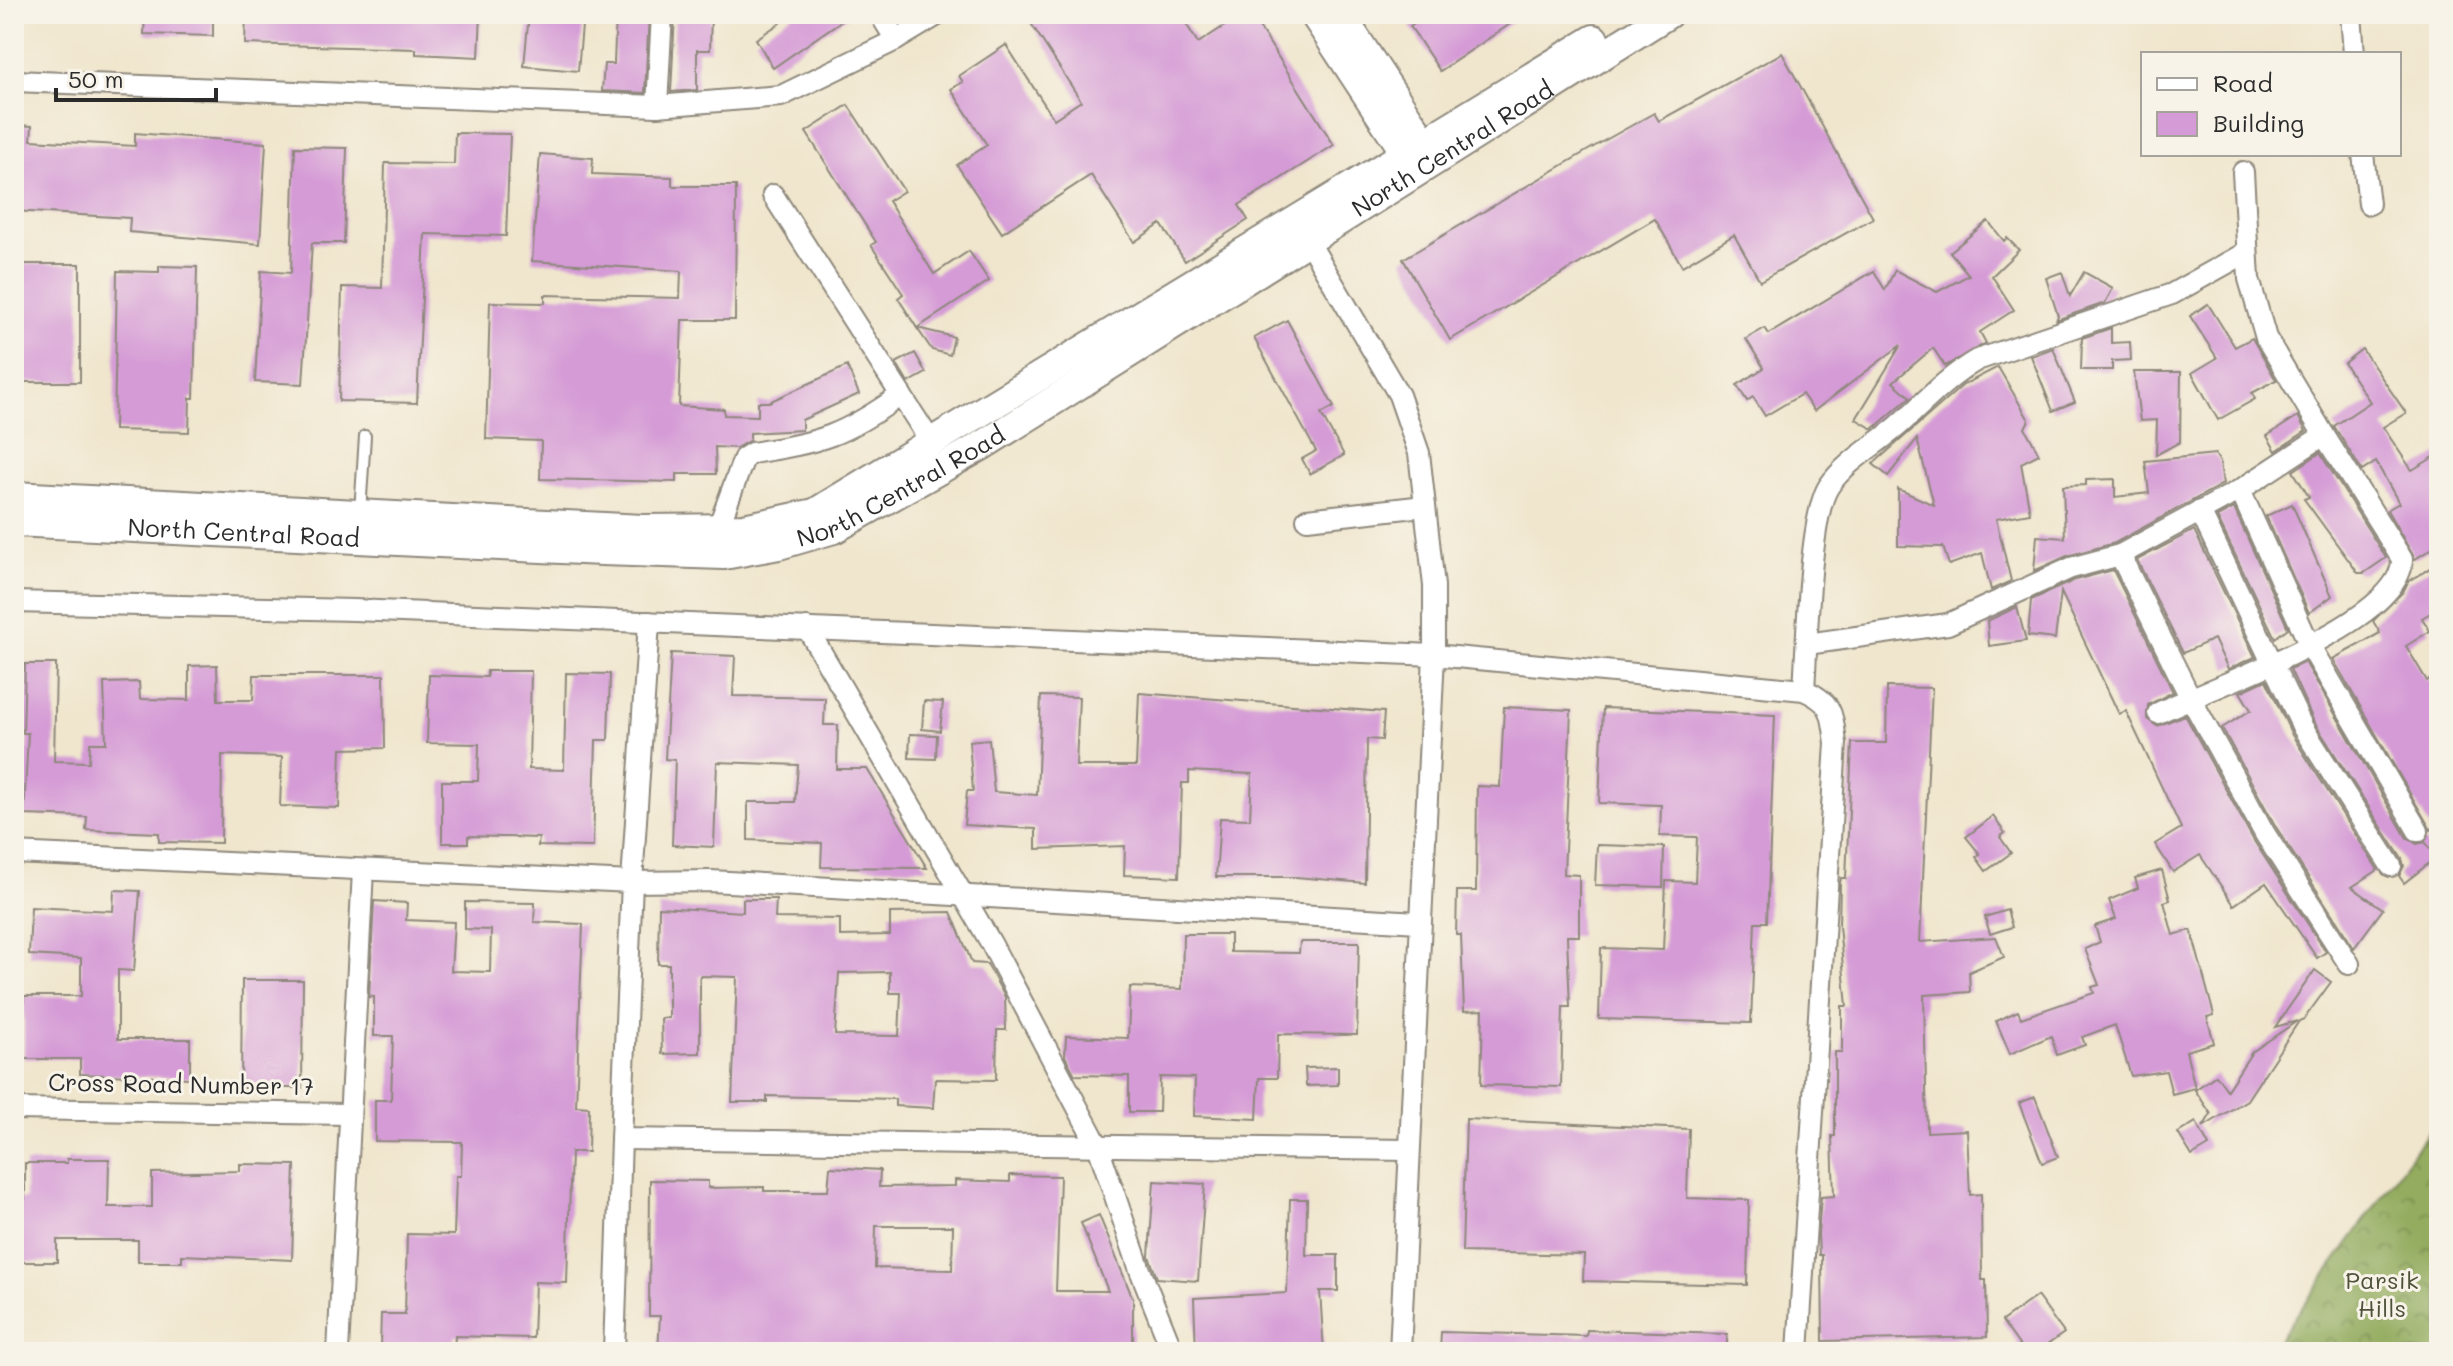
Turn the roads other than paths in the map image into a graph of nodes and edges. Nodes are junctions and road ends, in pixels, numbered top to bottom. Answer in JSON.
{"nodes":[{"id":1,"x":662,"y":14,"type":"edge"},
{"id":2,"x":880,"y":14,"type":"edge"},
{"id":3,"x":939,"y":14,"type":"edge"},
{"id":4,"x":1314,"y":14,"type":"edge"},
{"id":5,"x":1340,"y":14,"type":"edge"},
{"id":6,"x":1635,"y":14,"type":"edge"},
{"id":7,"x":1668,"y":14,"type":"edge"},
{"id":8,"x":2351,"y":14,"type":"edge"},
{"id":9,"x":896,"y":40,"type":"junction"},
{"id":10,"x":2354,"y":52,"type":"edge"},
{"id":11,"x":14,"y":81,"type":"edge"},
{"id":12,"x":657,"y":106,"type":"junction"},
{"id":13,"x":2363,"y":156,"type":"edge"},
{"id":14,"x":1422,"y":157,"type":"junction"},
{"id":15,"x":2243,"y":172,"type":"dead end"},
{"id":16,"x":773,"y":195,"type":"dead end"},
{"id":17,"x":2369,"y":204,"type":"dead end"},
{"id":18,"x":1303,"y":232,"type":"junction"},
{"id":19,"x":2247,"y":252,"type":"junction"},
{"id":20,"x":901,"y":395,"type":"junction"},
{"id":21,"x":2324,"y":435,"type":"junction"},
{"id":22,"x":365,"y":436,"type":"dead end"},
{"id":23,"x":931,"y":442,"type":"junction"},
{"id":24,"x":2240,"y":490,"type":"junction"},
{"id":25,"x":14,"y":496,"type":"edge"},
{"id":26,"x":1425,"y":506,"type":"junction"},
{"id":27,"x":2200,"y":511,"type":"junction"},
{"id":28,"x":360,"y":514,"type":"junction"},
{"id":29,"x":1307,"y":519,"type":"dead end"},
{"id":30,"x":14,"y":522,"type":"edge"},
{"id":31,"x":718,"y":528,"type":"junction"},
{"id":32,"x":2120,"y":555,"type":"junction"},
{"id":33,"x":14,"y":602,"type":"edge"},
{"id":34,"x":649,"y":622,"type":"junction"},
{"id":35,"x":807,"y":628,"type":"junction"},
{"id":36,"x":1807,"y":644,"type":"junction"},
{"id":37,"x":2310,"y":646,"type":"junction"},
{"id":38,"x":1434,"y":655,"type":"junction"},
{"id":39,"x":2269,"y":662,"type":"junction"},
{"id":40,"x":1804,"y":690,"type":"junction"},
{"id":41,"x":2190,"y":697,"type":"junction"},
{"id":42,"x":2158,"y":713,"type":"dead end"},
{"id":43,"x":2418,"y":831,"type":"dead end"},
{"id":44,"x":14,"y":853,"type":"edge"},
{"id":45,"x":2391,"y":866,"type":"dead end"},
{"id":46,"x":363,"y":870,"type":"junction"},
{"id":47,"x":632,"y":882,"type":"junction"},
{"id":48,"x":962,"y":896,"type":"junction"},
{"id":49,"x":1419,"y":922,"type":"junction"},
{"id":50,"x":2349,"y":964,"type":"dead end"},
{"id":51,"x":14,"y":1109,"type":"edge"},
{"id":52,"x":348,"y":1114,"type":"junction"},
{"id":53,"x":621,"y":1139,"type":"junction"},
{"id":54,"x":1098,"y":1146,"type":"junction"},
{"id":55,"x":1409,"y":1150,"type":"junction"},
{"id":56,"x":338,"y":1352,"type":"edge"},
{"id":57,"x":614,"y":1352,"type":"edge"},
{"id":58,"x":1173,"y":1352,"type":"edge"},
{"id":59,"x":1400,"y":1352,"type":"edge"},
{"id":60,"x":1798,"y":1352,"type":"edge"},
{"id":61,"x":1812,"y":1352,"type":"edge"}],
"edges":[{"from":1,"to":12,"type":"street"},
{"from":2,"to":9,"type":"street"},
{"from":3,"to":9,"type":"street"},
{"from":4,"to":14,"type":"main road"},
{"from":5,"to":14,"type":"main road"},
{"from":6,"to":14,"type":"main road","name":"North Central Road"},
{"from":7,"to":14,"type":"main road","name":"North Central Road"},
{"from":8,"to":10,"type":"street"},
{"from":9,"to":12,"type":"street"},
{"from":11,"to":12,"type":"street"},
{"from":13,"to":17,"type":"street"},
{"from":14,"to":18,"type":"main road","name":"North Central Road"},
{"from":15,"to":19,"type":"street"},
{"from":16,"to":20,"type":"street"},
{"from":18,"to":23,"type":"main road","name":"North Central Road"},
{"from":18,"to":26,"type":"street"},
{"from":18,"to":30,"type":"main road","name":"North Central Road"},
{"from":19,"to":21,"type":"street"},
{"from":19,"to":36,"type":"street"},
{"from":20,"to":23,"type":"street"},
{"from":20,"to":31,"type":"street"},
{"from":21,"to":24,"type":"street"},
{"from":21,"to":37,"type":"street"},
{"from":22,"to":28,"type":"lane"},
{"from":23,"to":31,"type":"main road","name":"North Central Road"},
{"from":24,"to":27,"type":"street"},
{"from":24,"to":37,"type":"street"},
{"from":25,"to":28,"type":"main road","name":"North Central Road"},
{"from":26,"to":29,"type":"street"},
{"from":26,"to":38,"type":"street"},
{"from":27,"to":32,"type":"street"},
{"from":27,"to":39,"type":"street"},
{"from":28,"to":31,"type":"main road","name":"North Central Road"},
{"from":32,"to":36,"type":"street"},
{"from":32,"to":41,"type":"street"},
{"from":33,"to":34,"type":"street"},
{"from":34,"to":35,"type":"street"},
{"from":34,"to":47,"type":"street"},
{"from":35,"to":38,"type":"street"},
{"from":35,"to":48,"type":"street"},
{"from":36,"to":40,"type":"street"},
{"from":37,"to":39,"type":"street"},
{"from":37,"to":43,"type":"street"},
{"from":38,"to":40,"type":"street"},
{"from":38,"to":49,"type":"street"},
{"from":39,"to":41,"type":"street"},
{"from":39,"to":45,"type":"street"},
{"from":40,"to":60,"type":"street"},
{"from":41,"to":42,"type":"street"},
{"from":41,"to":50,"type":"street"},
{"from":44,"to":46,"type":"street"},
{"from":46,"to":47,"type":"street"},
{"from":46,"to":52,"type":"street"},
{"from":47,"to":48,"type":"street"},
{"from":47,"to":53,"type":"street"},
{"from":48,"to":49,"type":"street"},
{"from":48,"to":54,"type":"street"},
{"from":49,"to":55,"type":"street"},
{"from":51,"to":52,"type":"street","name":"Cross Road Number 17"},
{"from":52,"to":56,"type":"street"},
{"from":53,"to":54,"type":"street"},
{"from":53,"to":57,"type":"street"},
{"from":54,"to":55,"type":"street"},
{"from":54,"to":58,"type":"street"},
{"from":55,"to":59,"type":"street"},
{"from":60,"to":61,"type":"lane"}]}
